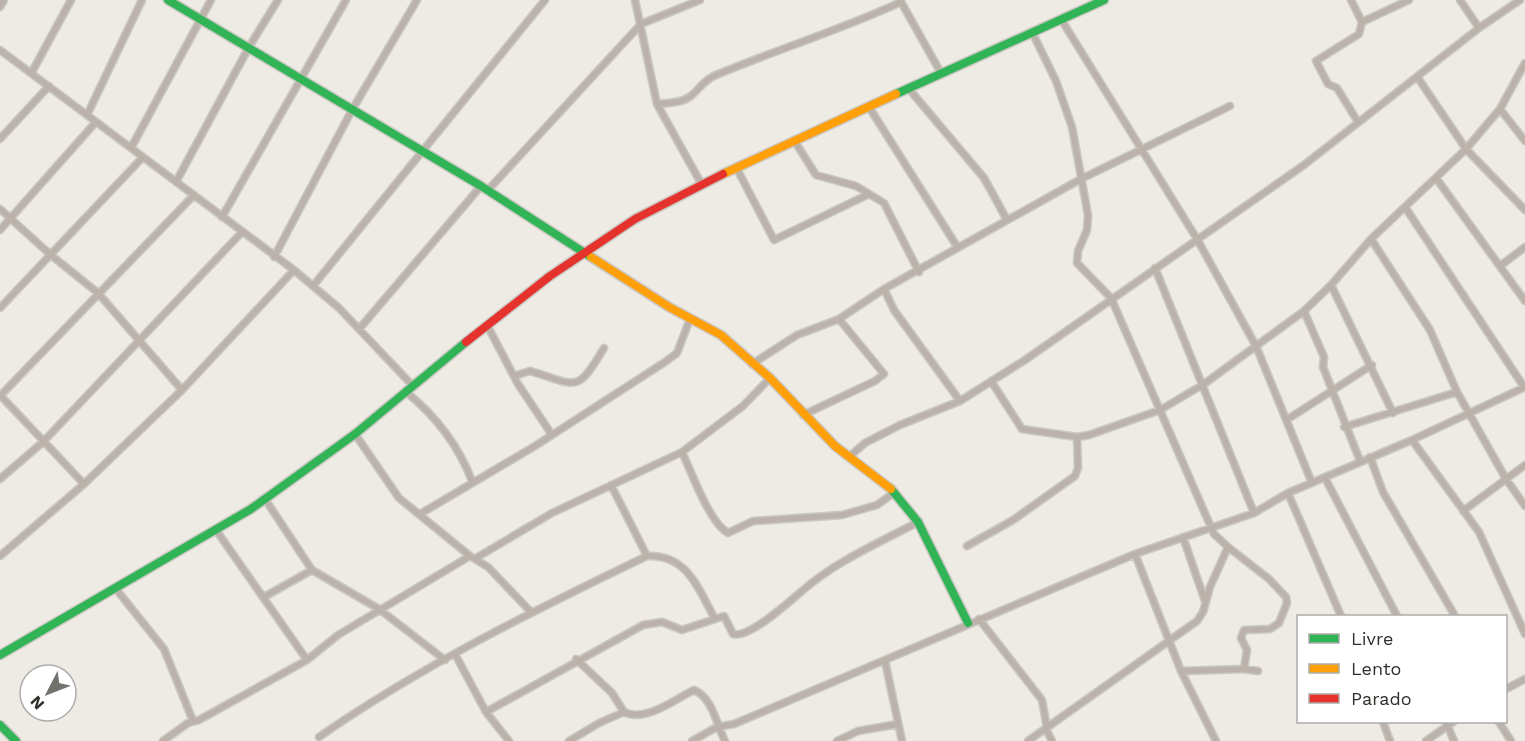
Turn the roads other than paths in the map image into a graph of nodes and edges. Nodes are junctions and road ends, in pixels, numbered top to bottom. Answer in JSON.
{"nodes":[{"id":1,"x":4,"y":0,"type":"edge"},
{"id":2,"x":71,"y":0,"type":"edge"},
{"id":3,"x":142,"y":0,"type":"edge"},
{"id":4,"x":168,"y":0,"type":"edge"},
{"id":5,"x":211,"y":0,"type":"edge"},
{"id":6,"x":278,"y":0,"type":"edge"},
{"id":7,"x":346,"y":0,"type":"edge"},
{"id":8,"x":417,"y":0,"type":"edge"},
{"id":9,"x":545,"y":0,"type":"edge"},
{"id":10,"x":635,"y":0,"type":"edge"},
{"id":11,"x":700,"y":0,"type":"edge"},
{"id":12,"x":1104,"y":0,"type":"edge"},
{"id":13,"x":1351,"y":0,"type":"edge"},
{"id":14,"x":1409,"y":0,"type":"edge"},
{"id":15,"x":1460,"y":0,"type":"edge"},
{"id":16,"x":1521,"y":0,"type":"edge"},
{"id":17,"x":901,"y":1,"type":"edge"},
{"id":18,"x":0,"y":8,"type":"edge"},
{"id":19,"x":1061,"y":19,"type":"junction"},
{"id":20,"x":200,"y":20,"type":"junction"},
{"id":21,"x":1362,"y":22,"type":"junction"},
{"id":22,"x":641,"y":24,"type":"junction"},
{"id":23,"x":1479,"y":28,"type":"junction"},
{"id":24,"x":1032,"y":32,"type":"junction"},
{"id":25,"x":249,"y":47,"type":"junction"},
{"id":26,"x":0,"y":50,"type":"edge"},
{"id":27,"x":1525,"y":63,"type":"edge"},
{"id":28,"x":32,"y":72,"type":"junction"},
{"id":29,"x":941,"y":73,"type":"junction"},
{"id":30,"x":301,"y":78,"type":"junction"},
{"id":31,"x":1418,"y":78,"type":"junction"},
{"id":32,"x":49,"y":86,"type":"junction"},
{"id":33,"x":909,"y":89,"type":"junction"},
{"id":34,"x":657,"y":104,"type":"junction"},
{"id":35,"x":1230,"y":106,"type":"dead end"},
{"id":36,"x":869,"y":107,"type":"junction"},
{"id":37,"x":1500,"y":109,"type":"junction"},
{"id":38,"x":352,"y":110,"type":"junction"},
{"id":39,"x":87,"y":115,"type":"junction"},
{"id":40,"x":1358,"y":122,"type":"junction"},
{"id":41,"x":95,"y":123,"type":"junction"},
{"id":42,"x":0,"y":139,"type":"edge"},
{"id":43,"x":794,"y":140,"type":"junction"},
{"id":44,"x":1525,"y":141,"type":"edge"},
{"id":45,"x":131,"y":148,"type":"junction"},
{"id":46,"x":1141,"y":148,"type":"junction"},
{"id":47,"x":1466,"y":149,"type":"junction"},
{"id":48,"x":421,"y":150,"type":"junction"},
{"id":49,"x":143,"y":157,"type":"junction"},
{"id":50,"x":736,"y":167,"type":"junction"},
{"id":51,"x":1436,"y":178,"type":"junction"},
{"id":52,"x":1082,"y":179,"type":"junction"},
{"id":53,"x":176,"y":182,"type":"junction"},
{"id":54,"x":702,"y":185,"type":"junction"},
{"id":55,"x":484,"y":188,"type":"junction"},
{"id":56,"x":869,"y":194,"type":"junction"},
{"id":57,"x":194,"y":195,"type":"junction"},
{"id":58,"x":1405,"y":207,"type":"junction"},
{"id":59,"x":0,"y":208,"type":"edge"},
{"id":60,"x":1525,"y":210,"type":"edge"},
{"id":61,"x":222,"y":217,"type":"junction"},
{"id":62,"x":11,"y":219,"type":"junction"},
{"id":63,"x":1007,"y":220,"type":"junction"},
{"id":64,"x":0,"y":230,"type":"edge"},
{"id":65,"x":242,"y":232,"type":"junction"},
{"id":66,"x":1197,"y":239,"type":"junction"},
{"id":67,"x":1371,"y":239,"type":"junction"},
{"id":68,"x":1525,"y":247,"type":"edge"},
{"id":69,"x":958,"y":248,"type":"junction"},
{"id":70,"x":585,"y":252,"type":"junction"},
{"id":71,"x":51,"y":256,"type":"junction"},
{"id":72,"x":274,"y":257,"type":"junction"},
{"id":73,"x":1500,"y":266,"type":"junction"},
{"id":74,"x":1155,"y":268,"type":"junction"},
{"id":75,"x":294,"y":270,"type":"junction"},
{"id":76,"x":920,"y":272,"type":"junction"},
{"id":77,"x":1330,"y":285,"type":"junction"},
{"id":78,"x":313,"y":286,"type":"junction"},
{"id":79,"x":885,"y":289,"type":"junction"},
{"id":80,"x":98,"y":293,"type":"junction"},
{"id":81,"x":1111,"y":298,"type":"junction"},
{"id":82,"x":1525,"y":301,"type":"edge"},
{"id":83,"x":0,"y":308,"type":"edge"},
{"id":84,"x":1304,"y":311,"type":"junction"},
{"id":85,"x":690,"y":319,"type":"junction"},
{"id":86,"x":839,"y":319,"type":"junction"},
{"id":87,"x":487,"y":325,"type":"junction"},
{"id":88,"x":360,"y":328,"type":"junction"},
{"id":89,"x":140,"y":339,"type":"junction"},
{"id":90,"x":1256,"y":346,"type":"junction"},
{"id":91,"x":604,"y":348,"type":"dead end"},
{"id":92,"x":752,"y":364,"type":"junction"},
{"id":93,"x":1372,"y":365,"type":"junction"},
{"id":94,"x":514,"y":376,"type":"junction"},
{"id":95,"x":770,"y":378,"type":"junction"},
{"id":96,"x":991,"y":381,"type":"junction"},
{"id":97,"x":1204,"y":384,"type":"junction"},
{"id":98,"x":412,"y":385,"type":"junction"},
{"id":99,"x":1525,"y":387,"type":"edge"},
{"id":100,"x":182,"y":390,"type":"junction"},
{"id":101,"x":1334,"y":390,"type":"junction"},
{"id":102,"x":405,"y":391,"type":"junction"},
{"id":103,"x":1457,"y":393,"type":"junction"},
{"id":104,"x":0,"y":395,"type":"edge"},
{"id":105,"x":960,"y":401,"type":"junction"},
{"id":106,"x":1160,"y":410,"type":"junction"},
{"id":107,"x":1392,"y":413,"type":"junction"},
{"id":108,"x":1469,"y":414,"type":"junction"},
{"id":109,"x":803,"y":415,"type":"junction"},
{"id":110,"x":1288,"y":419,"type":"junction"},
{"id":111,"x":1344,"y":427,"type":"junction"},
{"id":112,"x":355,"y":434,"type":"junction"},
{"id":113,"x":552,"y":435,"type":"junction"},
{"id":114,"x":1077,"y":437,"type":"junction"},
{"id":115,"x":1413,"y":440,"type":"junction"},
{"id":116,"x":44,"y":442,"type":"junction"},
{"id":117,"x":682,"y":452,"type":"junction"},
{"id":118,"x":850,"y":456,"type":"junction"},
{"id":119,"x":1370,"y":457,"type":"junction"},
{"id":120,"x":1360,"y":461,"type":"junction"},
{"id":121,"x":1525,"y":465,"type":"edge"},
{"id":122,"x":1325,"y":478,"type":"junction"},
{"id":123,"x":0,"y":479,"type":"edge"},
{"id":124,"x":1506,"y":479,"type":"junction"},
{"id":125,"x":472,"y":481,"type":"junction"},
{"id":126,"x":1312,"y":483,"type":"junction"},
{"id":127,"x":84,"y":484,"type":"junction"},
{"id":128,"x":611,"y":484,"type":"junction"},
{"id":129,"x":895,"y":492,"type":"junction"},
{"id":130,"x":1288,"y":493,"type":"junction"},
{"id":131,"x":265,"y":499,"type":"junction"},
{"id":132,"x":1525,"y":506,"type":"edge"},
{"id":133,"x":1463,"y":511,"type":"junction"},
{"id":134,"x":1254,"y":513,"type":"junction"},
{"id":135,"x":420,"y":514,"type":"junction"},
{"id":136,"x":918,"y":522,"type":"junction"},
{"id":137,"x":1211,"y":529,"type":"junction"},
{"id":138,"x":216,"y":530,"type":"junction"},
{"id":139,"x":1183,"y":537,"type":"junction"},
{"id":140,"x":967,"y":546,"type":"dead end"},
{"id":141,"x":1228,"y":547,"type":"junction"},
{"id":142,"x":1135,"y":554,"type":"junction"},
{"id":143,"x":0,"y":556,"type":"edge"},
{"id":144,"x":647,"y":556,"type":"junction"},
{"id":145,"x":473,"y":557,"type":"junction"},
{"id":146,"x":312,"y":570,"type":"junction"},
{"id":147,"x":116,"y":589,"type":"junction"},
{"id":148,"x":264,"y":597,"type":"junction"},
{"id":149,"x":1205,"y":601,"type":"junction"},
{"id":150,"x":380,"y":609,"type":"junction"},
{"id":151,"x":531,"y":612,"type":"junction"},
{"id":152,"x":1341,"y":615,"type":"edge"},
{"id":153,"x":1396,"y":615,"type":"edge"},
{"id":154,"x":1454,"y":615,"type":"edge"},
{"id":155,"x":715,"y":618,"type":"junction"},
{"id":156,"x":979,"y":620,"type":"junction"},
{"id":157,"x":968,"y":623,"type":"junction"},
{"id":158,"x":1525,"y":634,"type":"edge"},
{"id":159,"x":1170,"y":642,"type":"junction"},
{"id":160,"x":455,"y":654,"type":"junction"},
{"id":161,"x":0,"y":655,"type":"edge"},
{"id":162,"x":576,"y":659,"type":"junction"},
{"id":163,"x":307,"y":660,"type":"junction"},
{"id":164,"x":445,"y":660,"type":"junction"},
{"id":165,"x":885,"y":661,"type":"junction"},
{"id":166,"x":1244,"y":669,"type":"junction"},
{"id":167,"x":1181,"y":671,"type":"junction"},
{"id":168,"x":1258,"y":671,"type":"dead end"},
{"id":169,"x":1525,"y":679,"type":"edge"},
{"id":170,"x":1507,"y":688,"type":"edge"},
{"id":171,"x":486,"y":712,"type":"junction"},
{"id":172,"x":624,"y":712,"type":"junction"},
{"id":173,"x":193,"y":722,"type":"junction"},
{"id":174,"x":1383,"y":723,"type":"edge"},
{"id":175,"x":1500,"y":723,"type":"edge"},
{"id":176,"x":898,"y":724,"type":"junction"},
{"id":177,"x":1446,"y":724,"type":"edge"},
{"id":178,"x":0,"y":725,"type":"edge"},
{"id":179,"x":717,"y":727,"type":"junction"},
{"id":180,"x":1046,"y":728,"type":"junction"},
{"id":181,"x":319,"y":737,"type":"dead end"},
{"id":182,"x":16,"y":741,"type":"edge"},
{"id":183,"x":163,"y":741,"type":"edge"},
{"id":184,"x":509,"y":741,"type":"edge"},
{"id":185,"x":569,"y":741,"type":"edge"},
{"id":186,"x":692,"y":741,"type":"edge"},
{"id":187,"x":725,"y":741,"type":"edge"},
{"id":188,"x":837,"y":741,"type":"edge"},
{"id":189,"x":902,"y":741,"type":"edge"},
{"id":190,"x":1028,"y":741,"type":"edge"},
{"id":191,"x":1052,"y":741,"type":"edge"},
{"id":192,"x":1216,"y":741,"type":"edge"},
{"id":193,"x":1390,"y":741,"type":"edge"},
{"id":194,"x":1426,"y":741,"type":"edge"},
{"id":195,"x":1454,"y":741,"type":"edge"},
{"id":196,"x":1511,"y":741,"type":"edge"}],
"edges":[{"from":1,"to":18,"type":"street"},
{"from":2,"to":28,"type":"street"},
{"from":3,"to":39,"type":"street"},
{"from":4,"to":20,"type":"street"},
{"from":5,"to":20,"type":"street"},
{"from":6,"to":25,"type":"street"},
{"from":7,"to":30,"type":"street"},
{"from":8,"to":38,"type":"street"},
{"from":9,"to":48,"type":"street"},
{"from":10,"to":22,"type":"street"},
{"from":11,"to":22,"type":"street"},
{"from":12,"to":19,"type":"street"},
{"from":13,"to":21,"type":"street"},
{"from":14,"to":21,"type":"street"},
{"from":15,"to":23,"type":"street"},
{"from":16,"to":23,"type":"street"},
{"from":17,"to":29,"type":"street"},
{"from":17,"to":34,"type":"street"},
{"from":19,"to":24,"type":"street"},
{"from":19,"to":46,"type":"street"},
{"from":20,"to":25,"type":"street"},
{"from":20,"to":45,"type":"street"},
{"from":21,"to":40,"type":"street"},
{"from":22,"to":34,"type":"street"},
{"from":22,"to":55,"type":"street"},
{"from":23,"to":31,"type":"street"},
{"from":24,"to":29,"type":"street"},
{"from":24,"to":52,"type":"street"},
{"from":25,"to":30,"type":"street"},
{"from":25,"to":53,"type":"street"},
{"from":26,"to":28,"type":"street"},
{"from":27,"to":37,"type":"street"},
{"from":28,"to":32,"type":"street"},
{"from":29,"to":33,"type":"street"},
{"from":30,"to":38,"type":"street"},
{"from":30,"to":61,"type":"street"},
{"from":31,"to":40,"type":"street"},
{"from":31,"to":47,"type":"street"},
{"from":32,"to":39,"type":"street"},
{"from":32,"to":42,"type":"street"},
{"from":33,"to":36,"type":"street"},
{"from":33,"to":63,"type":"street"},
{"from":34,"to":54,"type":"street"},
{"from":35,"to":46,"type":"street"},
{"from":36,"to":43,"type":"street"},
{"from":36,"to":69,"type":"street"},
{"from":37,"to":44,"type":"street"},
{"from":37,"to":47,"type":"street"},
{"from":38,"to":48,"type":"street"},
{"from":38,"to":72,"type":"street"},
{"from":39,"to":41,"type":"street"},
{"from":40,"to":66,"type":"street"},
{"from":41,"to":45,"type":"street"},
{"from":41,"to":62,"type":"street"},
{"from":43,"to":50,"type":"street"},
{"from":43,"to":56,"type":"street"},
{"from":45,"to":49,"type":"street"},
{"from":46,"to":52,"type":"street"},
{"from":46,"to":66,"type":"street"},
{"from":47,"to":51,"type":"street"},
{"from":47,"to":60,"type":"street"},
{"from":48,"to":55,"type":"street"},
{"from":48,"to":78,"type":"street"},
{"from":49,"to":53,"type":"street"},
{"from":49,"to":71,"type":"street"},
{"from":50,"to":54,"type":"street"},
{"from":50,"to":56,"type":"street"},
{"from":51,"to":58,"type":"street"},
{"from":51,"to":73,"type":"street"},
{"from":52,"to":63,"type":"street"},
{"from":52,"to":81,"type":"street"},
{"from":53,"to":57,"type":"street"},
{"from":54,"to":70,"type":"street"},
{"from":55,"to":70,"type":"street"},
{"from":55,"to":88,"type":"street"},
{"from":56,"to":76,"type":"street"},
{"from":57,"to":61,"type":"street"},
{"from":57,"to":80,"type":"street"},
{"from":58,"to":67,"type":"street"},
{"from":58,"to":99,"type":"street"},
{"from":59,"to":62,"type":"street"},
{"from":61,"to":65,"type":"street"},
{"from":62,"to":64,"type":"street"},
{"from":62,"to":71,"type":"street"},
{"from":63,"to":69,"type":"street"},
{"from":65,"to":72,"type":"street"},
{"from":65,"to":89,"type":"street"},
{"from":66,"to":74,"type":"street"},
{"from":66,"to":90,"type":"street"},
{"from":67,"to":77,"type":"street"},
{"from":67,"to":103,"type":"street"},
{"from":68,"to":73,"type":"street"},
{"from":69,"to":76,"type":"street"},
{"from":70,"to":85,"type":"street"},
{"from":70,"to":87,"type":"street"},
{"from":71,"to":80,"type":"street"},
{"from":71,"to":83,"type":"street"},
{"from":72,"to":75,"type":"street"},
{"from":73,"to":82,"type":"street"},
{"from":74,"to":81,"type":"street"},
{"from":74,"to":97,"type":"street"},
{"from":75,"to":78,"type":"street"},
{"from":75,"to":100,"type":"street"},
{"from":76,"to":79,"type":"street"},
{"from":77,"to":84,"type":"street"},
{"from":77,"to":93,"type":"street"},
{"from":78,"to":88,"type":"street"},
{"from":79,"to":86,"type":"street"},
{"from":79,"to":105,"type":"street"},
{"from":80,"to":89,"type":"street"},
{"from":80,"to":104,"type":"street"},
{"from":81,"to":96,"type":"street"},
{"from":81,"to":106,"type":"street"},
{"from":84,"to":90,"type":"street"},
{"from":84,"to":101,"type":"street"},
{"from":85,"to":92,"type":"street"},
{"from":85,"to":113,"type":"street"},
{"from":86,"to":92,"type":"street"},
{"from":86,"to":109,"type":"street"},
{"from":87,"to":94,"type":"street"},
{"from":87,"to":98,"type":"street"},
{"from":88,"to":98,"type":"street"},
{"from":89,"to":100,"type":"street"},
{"from":89,"to":116,"type":"street"},
{"from":90,"to":97,"type":"street"},
{"from":90,"to":110,"type":"street"},
{"from":91,"to":94,"type":"street"},
{"from":92,"to":95,"type":"street"},
{"from":93,"to":101,"type":"street"},
{"from":93,"to":107,"type":"street"},
{"from":94,"to":113,"type":"street"},
{"from":95,"to":109,"type":"street"},
{"from":95,"to":117,"type":"street"},
{"from":96,"to":105,"type":"street"},
{"from":96,"to":114,"type":"street"},
{"from":97,"to":106,"type":"street"},
{"from":97,"to":134,"type":"street"},
{"from":98,"to":102,"type":"street"},
{"from":99,"to":108,"type":"street"},
{"from":100,"to":127,"type":"street"},
{"from":101,"to":110,"type":"street"},
{"from":101,"to":111,"type":"street"},
{"from":102,"to":112,"type":"street"},
{"from":102,"to":125,"type":"street"},
{"from":103,"to":107,"type":"street"},
{"from":103,"to":108,"type":"street"},
{"from":104,"to":116,"type":"street"},
{"from":105,"to":118,"type":"street"},
{"from":106,"to":114,"type":"street"},
{"from":106,"to":137,"type":"street"},
{"from":107,"to":111,"type":"street"},
{"from":108,"to":115,"type":"street"},
{"from":108,"to":124,"type":"street"},
{"from":109,"to":118,"type":"street"},
{"from":110,"to":126,"type":"street"},
{"from":111,"to":120,"type":"street"},
{"from":112,"to":131,"type":"street"},
{"from":112,"to":135,"type":"street"},
{"from":113,"to":125,"type":"street"},
{"from":114,"to":140,"type":"street"},
{"from":115,"to":119,"type":"street"},
{"from":115,"to":133,"type":"street"},
{"from":116,"to":123,"type":"street"},
{"from":116,"to":127,"type":"street"},
{"from":117,"to":128,"type":"street"},
{"from":117,"to":129,"type":"street"},
{"from":118,"to":129,"type":"street"},
{"from":119,"to":120,"type":"street"},
{"from":119,"to":154,"type":"street"},
{"from":120,"to":122,"type":"street"},
{"from":121,"to":124,"type":"street"},
{"from":122,"to":126,"type":"street"},
{"from":122,"to":153,"type":"street"},
{"from":124,"to":132,"type":"street"},
{"from":124,"to":133,"type":"street"},
{"from":125,"to":135,"type":"street"},
{"from":126,"to":130,"type":"street"},
{"from":127,"to":143,"type":"street"},
{"from":128,"to":144,"type":"street"},
{"from":128,"to":145,"type":"street"},
{"from":129,"to":136,"type":"street"},
{"from":130,"to":134,"type":"street"},
{"from":130,"to":152,"type":"street"},
{"from":131,"to":138,"type":"street"},
{"from":131,"to":146,"type":"street"},
{"from":133,"to":158,"type":"street"},
{"from":134,"to":137,"type":"street"},
{"from":135,"to":145,"type":"street"},
{"from":136,"to":155,"type":"street"},
{"from":136,"to":157,"type":"street"},
{"from":137,"to":139,"type":"street"},
{"from":137,"to":141,"type":"street"},
{"from":138,"to":147,"type":"street"},
{"from":138,"to":148,"type":"street"},
{"from":139,"to":142,"type":"street"},
{"from":139,"to":149,"type":"street"},
{"from":141,"to":149,"type":"street"},
{"from":141,"to":166,"type":"street"},
{"from":142,"to":156,"type":"street"},
{"from":142,"to":159,"type":"street"},
{"from":144,"to":151,"type":"street"},
{"from":144,"to":155,"type":"street"},
{"from":145,"to":150,"type":"street"},
{"from":145,"to":151,"type":"street"},
{"from":146,"to":148,"type":"street"},
{"from":146,"to":150,"type":"street"},
{"from":147,"to":161,"type":"street"},
{"from":147,"to":173,"type":"street"},
{"from":148,"to":163,"type":"street"},
{"from":149,"to":159,"type":"street"},
{"from":150,"to":163,"type":"street"},
{"from":150,"to":164,"type":"street"},
{"from":151,"to":160,"type":"street"},
{"from":155,"to":162,"type":"street"},
{"from":156,"to":157,"type":"street"},
{"from":156,"to":180,"type":"street"},
{"from":157,"to":165,"type":"street"},
{"from":159,"to":167,"type":"street"},
{"from":159,"to":180,"type":"street"},
{"from":160,"to":164,"type":"street"},
{"from":160,"to":171,"type":"street"},
{"from":162,"to":171,"type":"street"},
{"from":162,"to":172,"type":"street"},
{"from":163,"to":173,"type":"street"},
{"from":164,"to":181,"type":"street"},
{"from":165,"to":176,"type":"street"},
{"from":165,"to":179,"type":"street"},
{"from":166,"to":167,"type":"street"},
{"from":166,"to":168,"type":"street"},
{"from":167,"to":192,"type":"street"},
{"from":169,"to":170,"type":"street"},
{"from":171,"to":184,"type":"street"},
{"from":172,"to":179,"type":"street"},
{"from":172,"to":185,"type":"street"},
{"from":173,"to":183,"type":"street"},
{"from":174,"to":193,"type":"street"},
{"from":175,"to":196,"type":"street"},
{"from":176,"to":188,"type":"street"},
{"from":176,"to":189,"type":"street"},
{"from":177,"to":194,"type":"street"},
{"from":177,"to":195,"type":"street"},
{"from":178,"to":182,"type":"street"},
{"from":179,"to":186,"type":"street"},
{"from":179,"to":187,"type":"street"},
{"from":180,"to":190,"type":"street"},
{"from":180,"to":191,"type":"street"}]}
